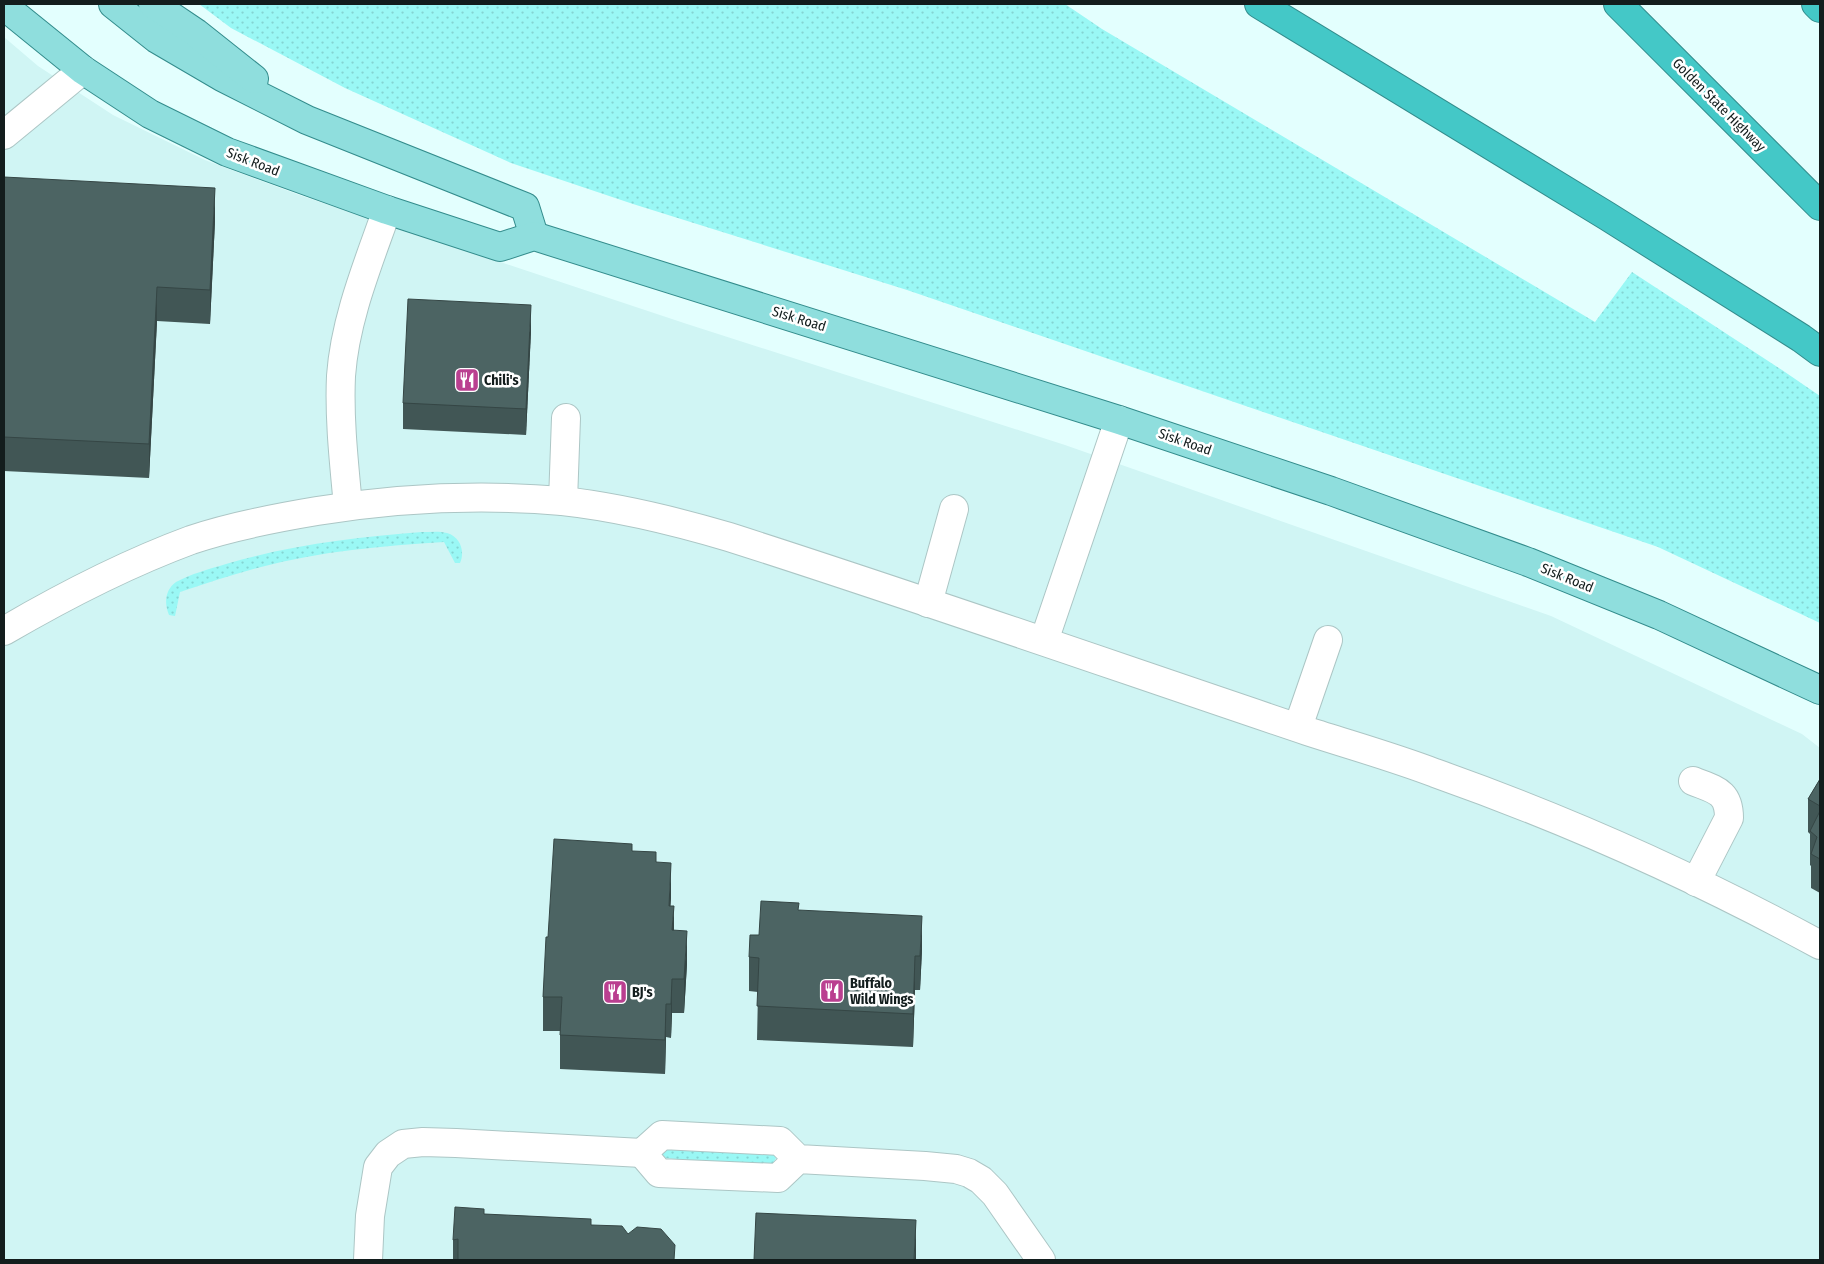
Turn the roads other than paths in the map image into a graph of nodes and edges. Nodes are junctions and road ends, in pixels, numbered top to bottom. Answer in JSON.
{"nodes":[{"id":1,"x":113,"y":4,"type":"edge"},
{"id":2,"x":152,"y":4,"type":"edge"},
{"id":3,"x":1259,"y":4,"type":"edge"},
{"id":4,"x":1618,"y":4,"type":"edge"},
{"id":5,"x":1816,"y":4,"type":"edge"},
{"id":6,"x":4,"y":6,"type":"edge"},
{"id":7,"x":1820,"y":8,"type":"edge"},
{"id":8,"x":83,"y":70,"type":"junction"},
{"id":9,"x":307,"y":120,"type":"junction"},
{"id":10,"x":4,"y":135,"type":"edge"},
{"id":11,"x":1820,"y":206,"type":"edge"},
{"id":12,"x":387,"y":210,"type":"junction"},
{"id":13,"x":534,"y":236,"type":"junction"},
{"id":14,"x":1820,"y":352,"type":"edge"},
{"id":15,"x":566,"y":418,"type":"dead end"},
{"id":16,"x":1119,"y":420,"type":"junction"},
{"id":17,"x":563,"y":502,"type":"junction"},
{"id":18,"x":348,"y":506,"type":"junction"},
{"id":19,"x":954,"y":509,"type":"dead end"},
{"id":20,"x":928,"y":603,"type":"junction"},
{"id":21,"x":4,"y":631,"type":"edge"},
{"id":22,"x":1328,"y":640,"type":"dead end"},
{"id":23,"x":1044,"y":641,"type":"junction"},
{"id":24,"x":1820,"y":690,"type":"edge"},
{"id":25,"x":1298,"y":728,"type":"junction"},
{"id":26,"x":1693,"y":781,"type":"dead end"},
{"id":27,"x":1696,"y":882,"type":"junction"},
{"id":28,"x":1820,"y":945,"type":"edge"},
{"id":29,"x":642,"y":1153,"type":"junction"},
{"id":30,"x":798,"y":1159,"type":"junction"},
{"id":31,"x":368,"y":1260,"type":"edge"},
{"id":32,"x":1041,"y":1260,"type":"edge"}],
"edges":[{"from":1,"to":9,"type":"main road"},
{"from":2,"to":9,"type":"main road"},
{"from":3,"to":14,"type":"highway"},
{"from":4,"to":11,"type":"highway","name":"Golden State Highway"},
{"from":5,"to":7,"type":"highway"},
{"from":6,"to":8,"type":"main road","name":"Sisk Road"},
{"from":8,"to":10,"type":"street"},
{"from":8,"to":12,"type":"main road","name":"Sisk Road"},
{"from":9,"to":13,"type":"main road"},
{"from":12,"to":13,"type":"main road","name":"Sisk Road"},
{"from":12,"to":18,"type":"street"},
{"from":13,"to":16,"type":"main road","name":"Sisk Road"},
{"from":15,"to":17,"type":"street"},
{"from":16,"to":23,"type":"street"},
{"from":16,"to":24,"type":"main road","name":"Sisk Road"},
{"from":17,"to":18,"type":"street"},
{"from":17,"to":20,"type":"street"},
{"from":18,"to":21,"type":"street"},
{"from":19,"to":20,"type":"street"},
{"from":20,"to":23,"type":"street"},
{"from":22,"to":25,"type":"street"},
{"from":23,"to":25,"type":"street"},
{"from":25,"to":27,"type":"street"},
{"from":26,"to":27,"type":"street"},
{"from":27,"to":28,"type":"street"},
{"from":29,"to":30,"type":"street"},
{"from":29,"to":30,"type":"street"},
{"from":29,"to":31,"type":"street"},
{"from":30,"to":32,"type":"street"}]}
